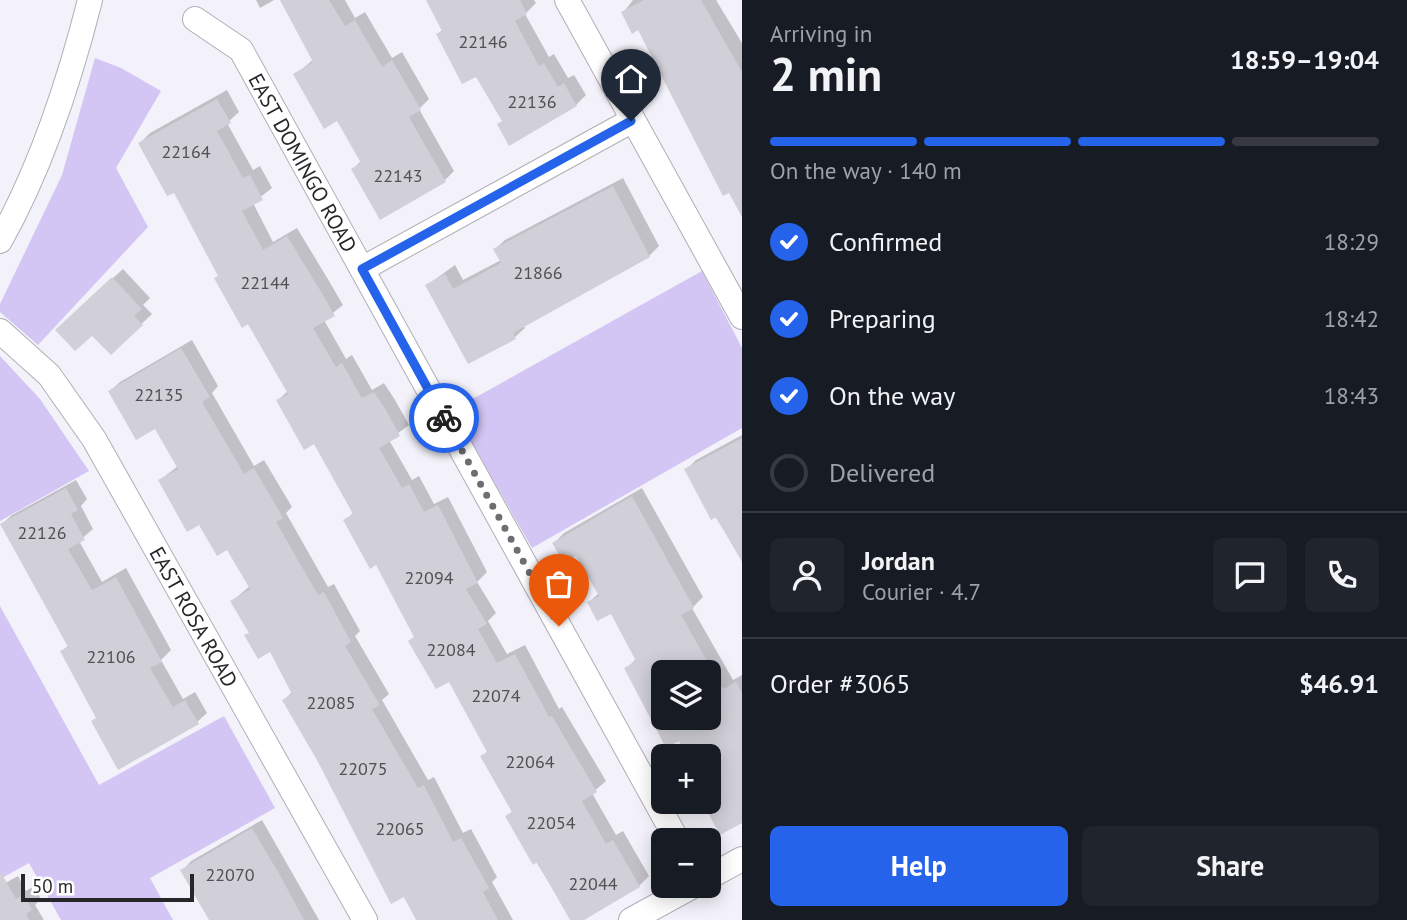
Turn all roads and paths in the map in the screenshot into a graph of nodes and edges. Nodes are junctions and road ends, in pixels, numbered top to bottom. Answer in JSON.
{"nodes":[{"id":1,"x":90,"y":0,"type":"edge"},
{"id":2,"x":567,"y":0,"type":"edge"},
{"id":3,"x":195,"y":19,"type":"dead end"},
{"id":4,"x":631,"y":121,"type":"junction"},
{"id":5,"x":0,"y":241,"type":"edge"},
{"id":6,"x":362,"y":269,"type":"junction"},
{"id":7,"x":742,"y":317,"type":"edge"},
{"id":8,"x":0,"y":331,"type":"edge"},
{"id":9,"x":670,"y":828,"type":"edge"},
{"id":10,"x":742,"y":859,"type":"edge"},
{"id":11,"x":721,"y":870,"type":"edge"},
{"id":12,"x":671,"y":898,"type":"edge"},
{"id":13,"x":365,"y":920,"type":"edge"},
{"id":14,"x":631,"y":920,"type":"edge"}],
"edges":[{"from":1,"to":5,"type":"street"},
{"from":2,"to":4,"type":"street"},
{"from":3,"to":6,"type":"street","name":"EAST DOMINGO ROAD"},
{"from":4,"to":6,"type":"street"},
{"from":4,"to":7,"type":"street"},
{"from":6,"to":9,"type":"street","name":"EAST DOMINGO ROAD"},
{"from":8,"to":13,"type":"street","name":"EAST ROSA ROAD"},
{"from":10,"to":11,"type":"street"},
{"from":12,"to":14,"type":"street"}]}
